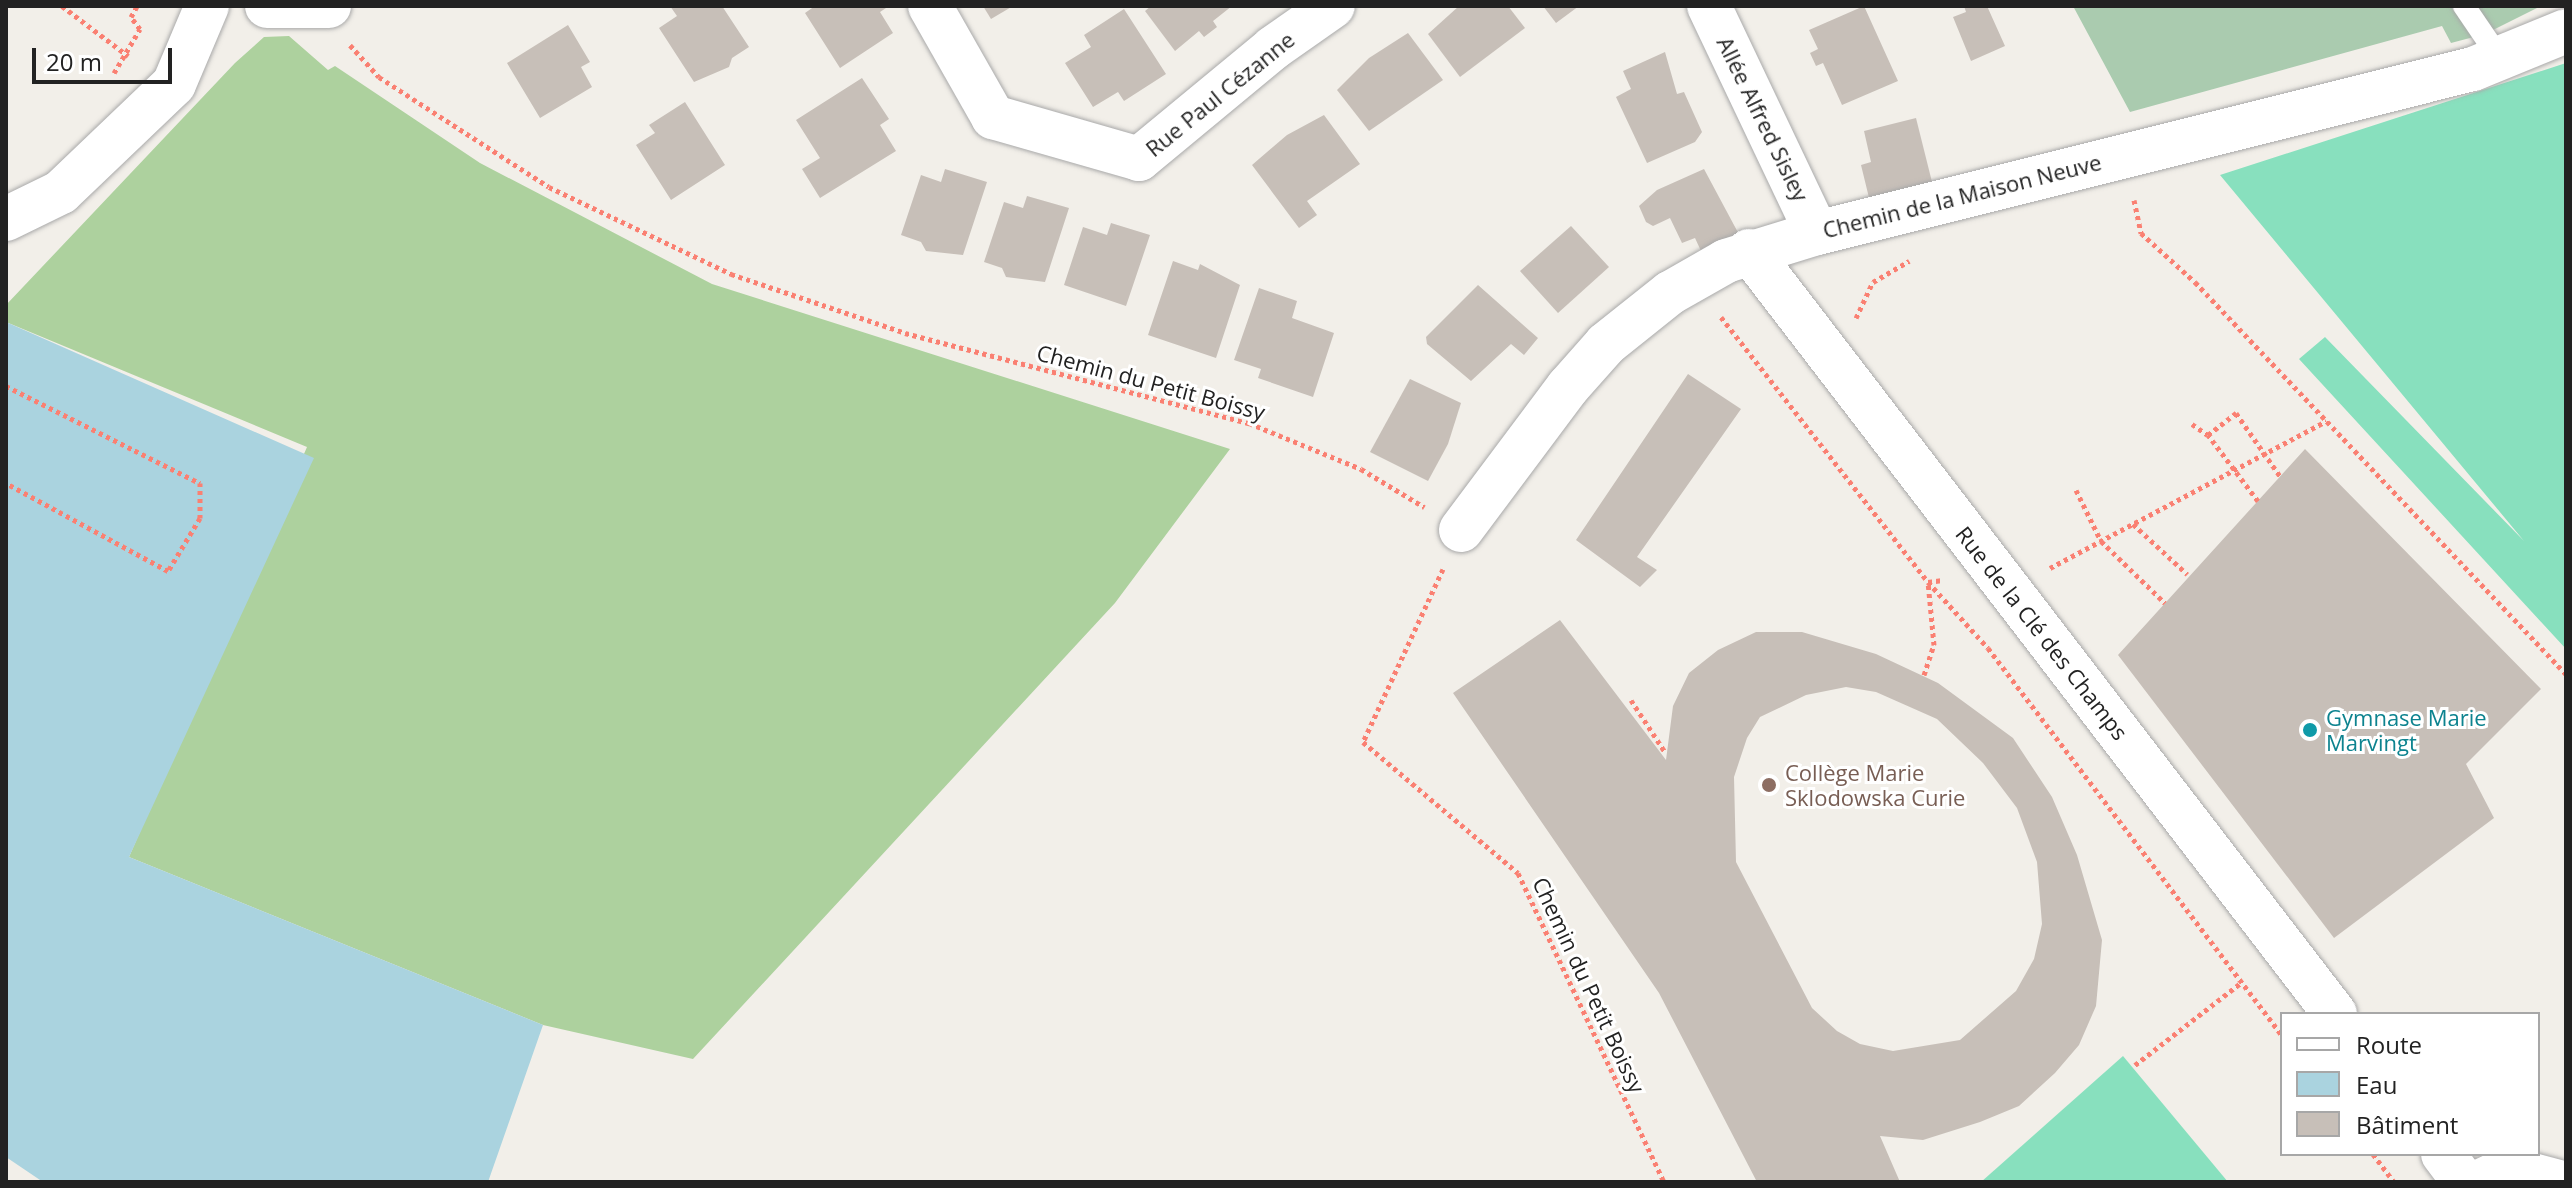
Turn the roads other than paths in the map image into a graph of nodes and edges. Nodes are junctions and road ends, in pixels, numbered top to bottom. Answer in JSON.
{"nodes":[{"id":1,"x":207,"y":6,"type":"edge"},
{"id":2,"x":267,"y":6,"type":"edge"},
{"id":3,"x":930,"y":6,"type":"edge"},
{"id":4,"x":1333,"y":6,"type":"edge"},
{"id":5,"x":1709,"y":6,"type":"edge"},
{"id":6,"x":324,"y":7,"type":"edge"},
{"id":7,"x":2470,"y":8,"type":"edge"},
{"id":8,"x":2566,"y":31,"type":"edge"},
{"id":9,"x":2500,"y":59,"type":"junction"},
{"id":10,"x":6,"y":219,"type":"edge"},
{"id":11,"x":1817,"y":233,"type":"junction"},
{"id":12,"x":1749,"y":251,"type":"junction"},
{"id":13,"x":1461,"y":530,"type":"road end"},
{"id":14,"x":2333,"y":1012,"type":"edge"},
{"id":15,"x":2444,"y":1156,"type":"edge"},
{"id":16,"x":2464,"y":1182,"type":"edge"},
{"id":17,"x":2479,"y":1182,"type":"edge"},
{"id":18,"x":2558,"y":1182,"type":"edge"}],
"edges":[{"from":1,"to":10,"type":"street"},
{"from":2,"to":6,"type":"street"},
{"from":3,"to":4,"type":"street","name":"Rue Paul Cézanne"},
{"from":5,"to":11,"type":"street","name":"Allée Alfred Sisley"},
{"from":7,"to":9,"type":"lane"},
{"from":8,"to":9,"type":"street","name":"Chemin de la Maison Neuve"},
{"from":9,"to":11,"type":"street","name":"Chemin de la Maison Neuve"},
{"from":11,"to":12,"type":"street","name":"Chemin de la Maison Neuve"},
{"from":12,"to":13,"type":"street","name":"Chemin de la Maison Neuve"},
{"from":12,"to":14,"type":"street","name":"Rue de la Clé des Champs"},
{"from":15,"to":16,"type":"street"},
{"from":17,"to":18,"type":"street"}]}
